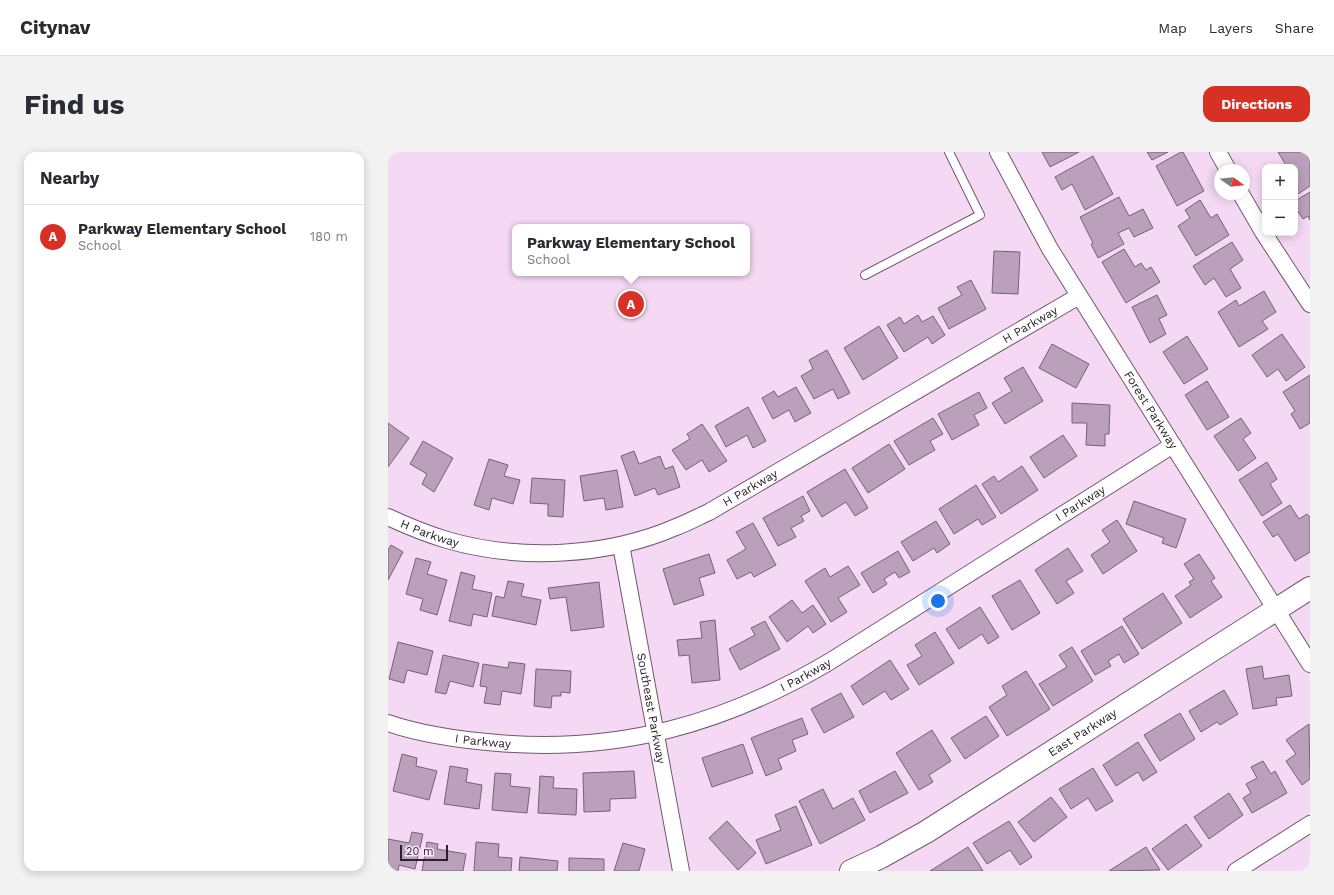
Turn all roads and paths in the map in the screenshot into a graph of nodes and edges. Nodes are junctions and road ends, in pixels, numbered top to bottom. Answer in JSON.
{"nodes":[{"id":1,"x":949,"y":152,"type":"edge"},
{"id":2,"x":998,"y":152,"type":"edge"},
{"id":3,"x":1218,"y":152,"type":"edge"},
{"id":4,"x":1225,"y":164,"type":"edge"},
{"id":5,"x":1244,"y":200,"type":"edge"},
{"id":6,"x":865,"y":275,"type":"dead end"},
{"id":7,"x":1079,"y":296,"type":"junction"},
{"id":8,"x":1310,"y":304,"type":"edge"},
{"id":9,"x":1173,"y":445,"type":"junction"},
{"id":10,"x":388,"y":517,"type":"edge"},
{"id":11,"x":621,"y":545,"type":"junction"},
{"id":12,"x":1310,"y":588,"type":"edge"},
{"id":13,"x":1276,"y":610,"type":"junction"},
{"id":14,"x":1310,"y":664,"type":"edge"},
{"id":15,"x":388,"y":723,"type":"edge"},
{"id":16,"x":656,"y":733,"type":"junction"},
{"id":17,"x":1310,"y":824,"type":"edge"},
{"id":18,"x":681,"y":871,"type":"edge"},
{"id":19,"x":851,"y":871,"type":"edge"},
{"id":20,"x":1236,"y":871,"type":"edge"}],
"edges":[{"from":1,"to":6,"type":"lane"},
{"from":2,"to":7,"type":"street","name":"Forest Parkway"},
{"from":3,"to":4,"type":"street"},
{"from":5,"to":8,"type":"street"},
{"from":7,"to":9,"type":"street","name":"Forest Parkway"},
{"from":7,"to":11,"type":"street","name":"H Parkway"},
{"from":9,"to":13,"type":"street","name":"Forest Parkway"},
{"from":9,"to":16,"type":"street","name":"I Parkway"},
{"from":10,"to":11,"type":"street","name":"H Parkway"},
{"from":11,"to":16,"type":"street","name":"Southeast Parkway"},
{"from":12,"to":13,"type":"street","name":"East Parkway"},
{"from":13,"to":14,"type":"street","name":"Forest Parkway"},
{"from":13,"to":19,"type":"street","name":"East Parkway"},
{"from":15,"to":16,"type":"street","name":"I Parkway"},
{"from":16,"to":18,"type":"street","name":"Southeast Parkway"},
{"from":17,"to":20,"type":"street"}]}
